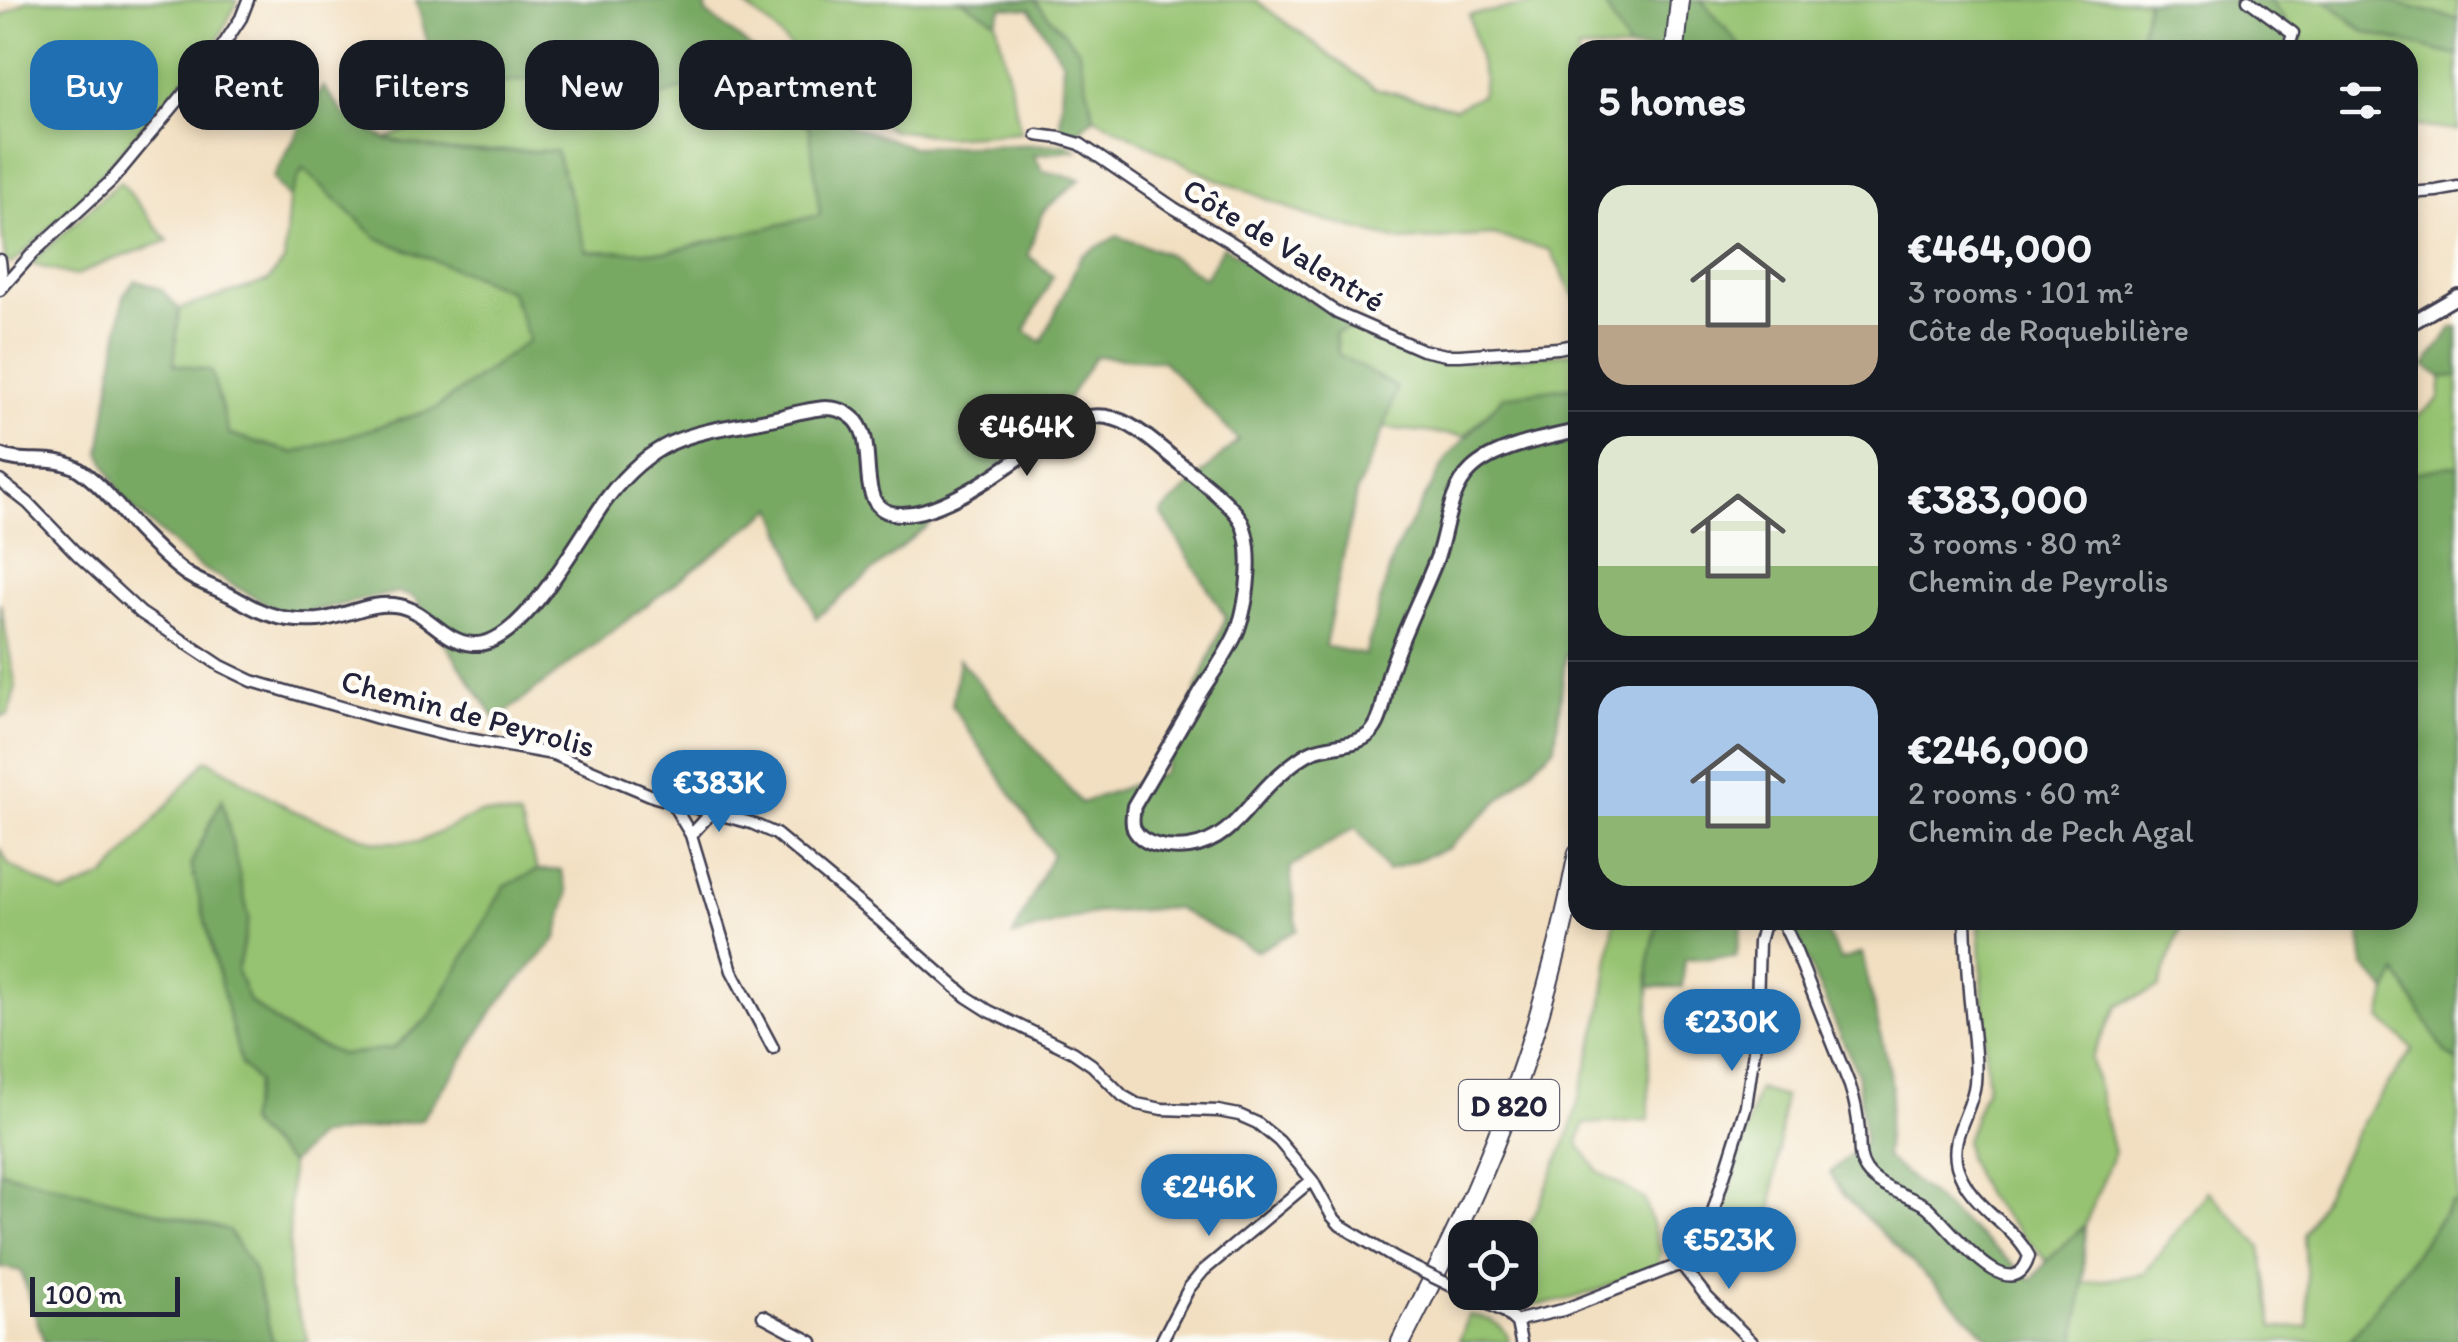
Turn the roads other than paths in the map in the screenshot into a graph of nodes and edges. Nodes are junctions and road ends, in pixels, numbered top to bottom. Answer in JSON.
{"nodes":[{"id":1,"x":248,"y":0,"type":"edge"},
{"id":2,"x":1670,"y":0,"type":"edge"},
{"id":3,"x":1680,"y":0,"type":"edge"},
{"id":4,"x":2248,"y":0,"type":"edge"},
{"id":5,"x":1666,"y":40,"type":"edge"},
{"id":6,"x":1676,"y":40,"type":"edge"},
{"id":7,"x":2291,"y":40,"type":"edge"},
{"id":8,"x":1038,"y":135,"type":"dead end"},
{"id":9,"x":2458,"y":187,"type":"edge"},
{"id":10,"x":2418,"y":193,"type":"edge"},
{"id":11,"x":0,"y":260,"type":"edge"},
{"id":12,"x":2,"y":288,"type":"edge"},
{"id":13,"x":2458,"y":296,"type":"edge"},
{"id":14,"x":2418,"y":320,"type":"edge"},
{"id":15,"x":1568,"y":346,"type":"edge"},
{"id":16,"x":1568,"y":433,"type":"edge"},
{"id":17,"x":0,"y":454,"type":"edge"},
{"id":18,"x":0,"y":481,"type":"edge"},
{"id":19,"x":672,"y":803,"type":"junction"},
{"id":20,"x":711,"y":812,"type":"junction"},
{"id":21,"x":691,"y":834,"type":"junction"},
{"id":22,"x":1568,"y":898,"type":"edge"},
{"id":23,"x":1762,"y":930,"type":"edge"},
{"id":24,"x":1787,"y":930,"type":"edge"},
{"id":25,"x":1966,"y":930,"type":"edge"},
{"id":26,"x":773,"y":1048,"type":"dead end"},
{"id":27,"x":1312,"y":1180,"type":"junction"},
{"id":28,"x":1681,"y":1264,"type":"junction"},
{"id":29,"x":763,"y":1316,"type":"dead end"},
{"id":30,"x":1517,"y":1323,"type":"junction"},
{"id":31,"x":812,"y":1342,"type":"edge"},
{"id":32,"x":1161,"y":1342,"type":"edge"},
{"id":33,"x":1401,"y":1342,"type":"edge"},
{"id":34,"x":1521,"y":1342,"type":"edge"},
{"id":35,"x":1752,"y":1342,"type":"edge"}],
"edges":[{"from":1,"to":12,"type":"street"},
{"from":2,"to":5,"type":"main road"},
{"from":3,"to":6,"type":"main road"},
{"from":4,"to":7,"type":"street"},
{"from":8,"to":15,"type":"street","name":"Côte de Valentré"},
{"from":9,"to":10,"type":"street"},
{"from":11,"to":12,"type":"street"},
{"from":13,"to":14,"type":"street"},
{"from":16,"to":17,"type":"street"},
{"from":18,"to":19,"type":"street","name":"Chemin de Peyrolis"},
{"from":19,"to":20,"type":"street","name":"Chemin de Peyrolis"},
{"from":19,"to":21,"type":"street"},
{"from":20,"to":21,"type":"street"},
{"from":20,"to":27,"type":"street","name":"Chemin de Peyrolis"},
{"from":21,"to":26,"type":"street"},
{"from":22,"to":33,"type":"main road","number":"D 820"},
{"from":23,"to":28,"type":"street"},
{"from":24,"to":25,"type":"street"},
{"from":27,"to":30,"type":"street","name":"Chemin de Peyrolis","bridge":true},
{"from":27,"to":32,"type":"street"},
{"from":28,"to":30,"type":"street"},
{"from":28,"to":35,"type":"street"},
{"from":29,"to":31,"type":"street"},
{"from":30,"to":34,"type":"street"}]}
